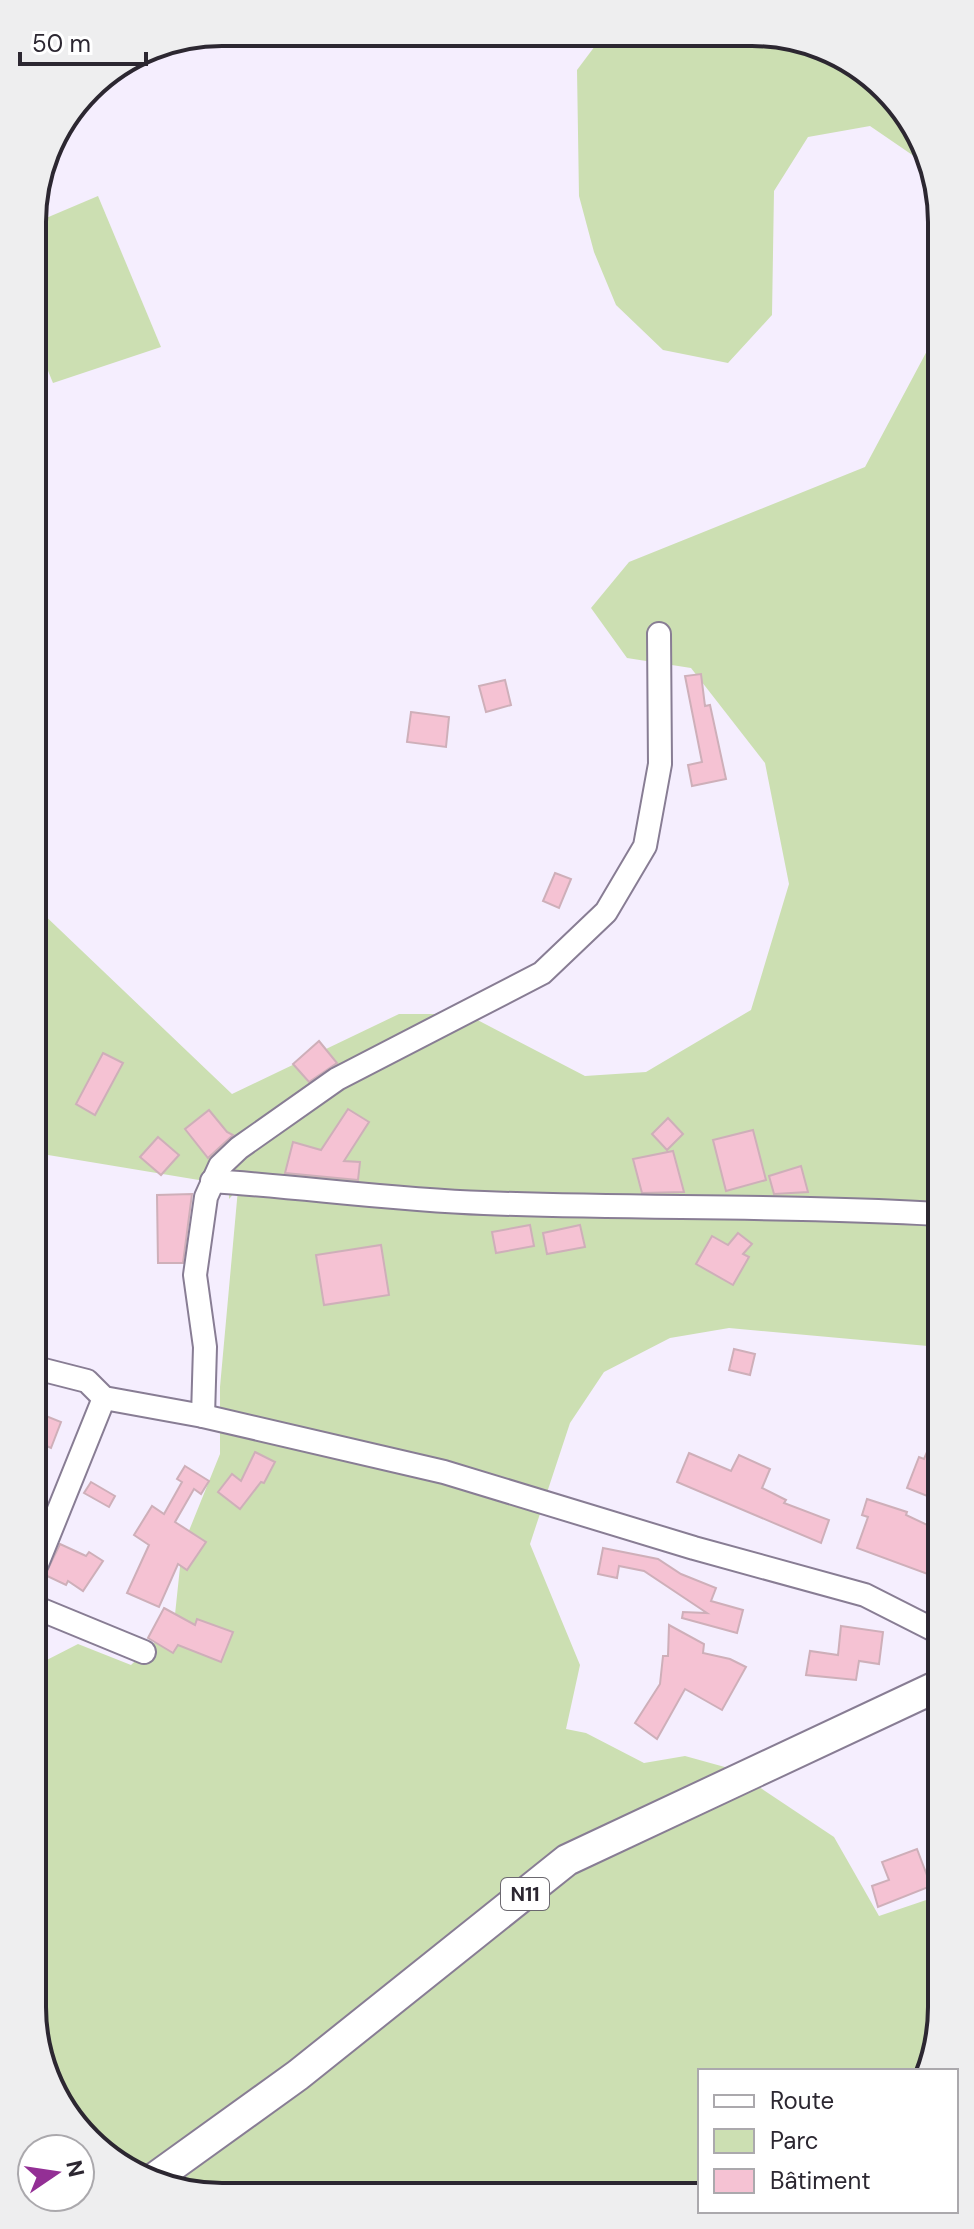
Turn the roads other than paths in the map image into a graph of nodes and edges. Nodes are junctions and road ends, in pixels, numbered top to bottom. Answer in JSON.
{"nodes":[{"id":1,"x":659,"y":634,"type":"dead end"},
{"id":2,"x":212,"y":1181,"type":"junction"},
{"id":3,"x":928,"y":1213,"type":"edge"},
{"id":4,"x":46,"y":1371,"type":"edge"},
{"id":5,"x":104,"y":1398,"type":"junction"},
{"id":6,"x":203,"y":1416,"type":"junction"},
{"id":7,"x":46,"y":1542,"type":"edge"},
{"id":8,"x":46,"y":1612,"type":"edge"},
{"id":9,"x":928,"y":1627,"type":"edge"},
{"id":10,"x":144,"y":1652,"type":"dead end"},
{"id":11,"x":928,"y":1691,"type":"edge"},
{"id":12,"x":163,"y":2173,"type":"edge"}],
"edges":[{"from":1,"to":2,"type":"street"},
{"from":2,"to":3,"type":"street"},
{"from":2,"to":6,"type":"street"},
{"from":4,"to":5,"type":"street"},
{"from":5,"to":6,"type":"street"},
{"from":5,"to":7,"type":"street"},
{"from":6,"to":9,"type":"street"},
{"from":8,"to":10,"type":"street"},
{"from":11,"to":12,"type":"highway","number":"N11"}]}
